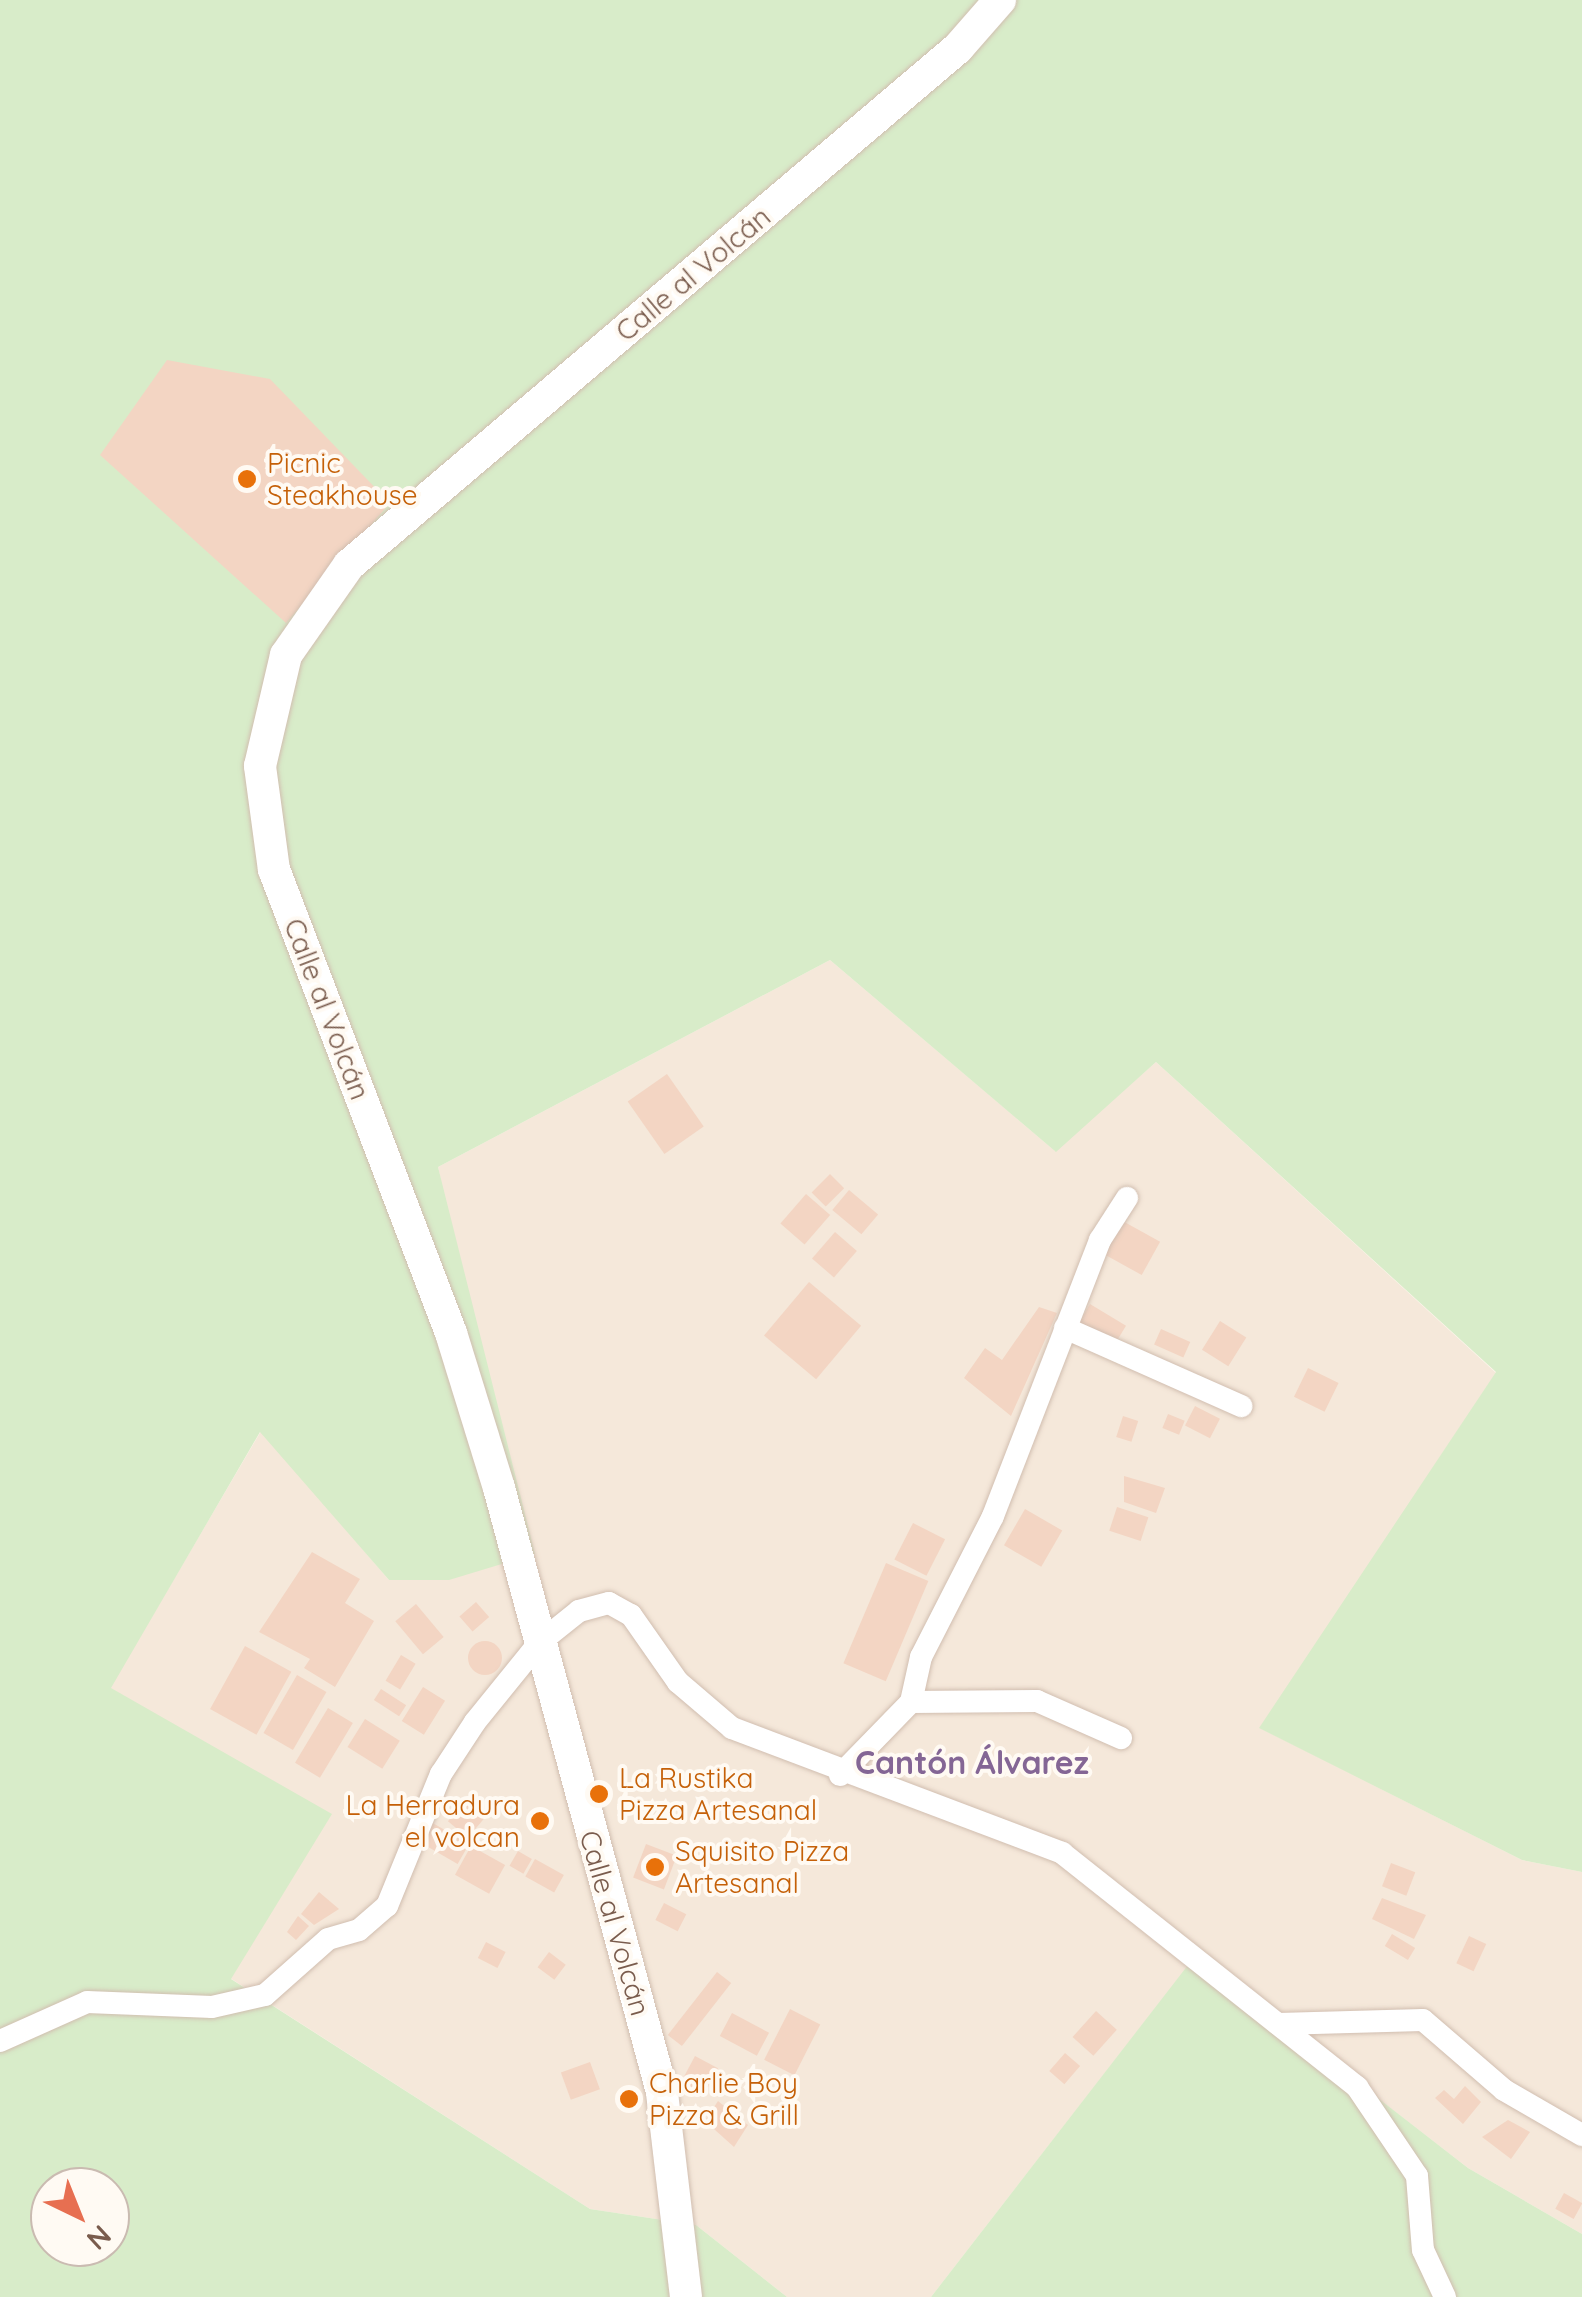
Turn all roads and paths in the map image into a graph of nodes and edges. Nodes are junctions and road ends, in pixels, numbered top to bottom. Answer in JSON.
{"nodes":[{"id":1,"x":1000,"y":0,"type":"edge"},
{"id":2,"x":1126,"y":1198,"type":"dead end"},
{"id":3,"x":1065,"y":1328,"type":"junction"},
{"id":4,"x":1241,"y":1406,"type":"dead end"},
{"id":5,"x":539,"y":1643,"type":"junction"},
{"id":6,"x":912,"y":1702,"type":"junction"},
{"id":7,"x":1121,"y":1738,"type":"dead end"},
{"id":8,"x":840,"y":1775,"type":"junction"},
{"id":9,"x":1278,"y":2024,"type":"junction"},
{"id":10,"x":0,"y":2042,"type":"edge"},
{"id":11,"x":1582,"y":2135,"type":"edge"},
{"id":12,"x":686,"y":2297,"type":"edge"},
{"id":13,"x":1445,"y":2297,"type":"edge"}],
"edges":[{"from":1,"to":5,"type":"street","name":"Calle al Volcán"},
{"from":2,"to":3,"type":"street"},
{"from":3,"to":4,"type":"street"},
{"from":3,"to":6,"type":"street"},
{"from":5,"to":8,"type":"street"},
{"from":5,"to":10,"type":"street"},
{"from":5,"to":12,"type":"street","name":"Calle al Volcán"},
{"from":6,"to":7,"type":"street"},
{"from":6,"to":8,"type":"street"},
{"from":8,"to":9,"type":"street"},
{"from":9,"to":11,"type":"street"},
{"from":9,"to":13,"type":"street"}]}
